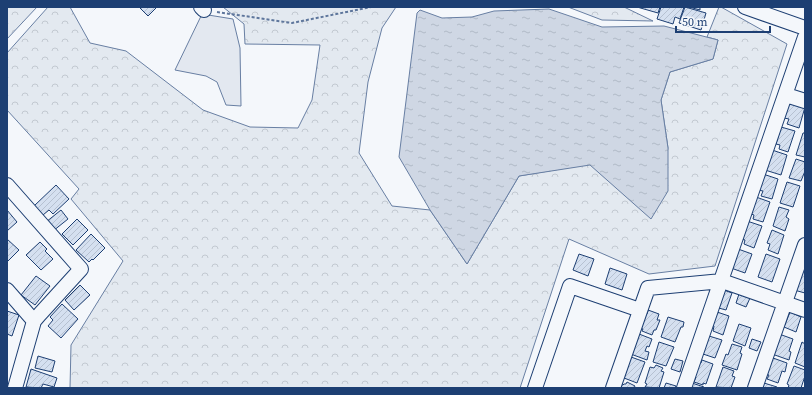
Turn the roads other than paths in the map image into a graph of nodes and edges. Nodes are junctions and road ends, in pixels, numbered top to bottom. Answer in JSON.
{"nodes":[{"id":1,"x":745,"y":7,"type":"edge"},
{"id":2,"x":805,"y":28,"type":"edge"},
{"id":3,"x":805,"y":37,"type":"edge"},
{"id":4,"x":786,"y":95,"type":"junction"},
{"id":5,"x":805,"y":101,"type":"edge"},
{"id":6,"x":7,"y":185,"type":"edge"},
{"id":7,"x":805,"y":245,"type":"edge"},
{"id":8,"x":722,"y":281,"type":"junction"},
{"id":9,"x":7,"y":290,"type":"edge"},
{"id":10,"x":785,"y":303,"type":"junction"},
{"id":11,"x":640,"y":310,"type":"junction"},
{"id":12,"x":805,"y":310,"type":"edge"},
{"id":13,"x":34,"y":321,"type":"junction"},
{"id":14,"x":15,"y":388,"type":"edge"},
{"id":15,"x":536,"y":388,"type":"edge"},
{"id":16,"x":613,"y":388,"type":"edge"},
{"id":17,"x":684,"y":388,"type":"edge"},
{"id":18,"x":756,"y":388,"type":"edge"}],
"edges":[{"from":1,"to":2,"type":"street"},
{"from":3,"to":4,"type":"street"},
{"from":4,"to":5,"type":"street"},
{"from":4,"to":8,"type":"street"},
{"from":6,"to":13,"type":"street"},
{"from":7,"to":10,"type":"street"},
{"from":8,"to":10,"type":"street"},
{"from":8,"to":11,"type":"street"},
{"from":8,"to":17,"type":"street"},
{"from":9,"to":13,"type":"street"},
{"from":10,"to":12,"type":"street"},
{"from":10,"to":18,"type":"street"},
{"from":11,"to":15,"type":"street"},
{"from":11,"to":16,"type":"street"},
{"from":13,"to":14,"type":"street"}]}
